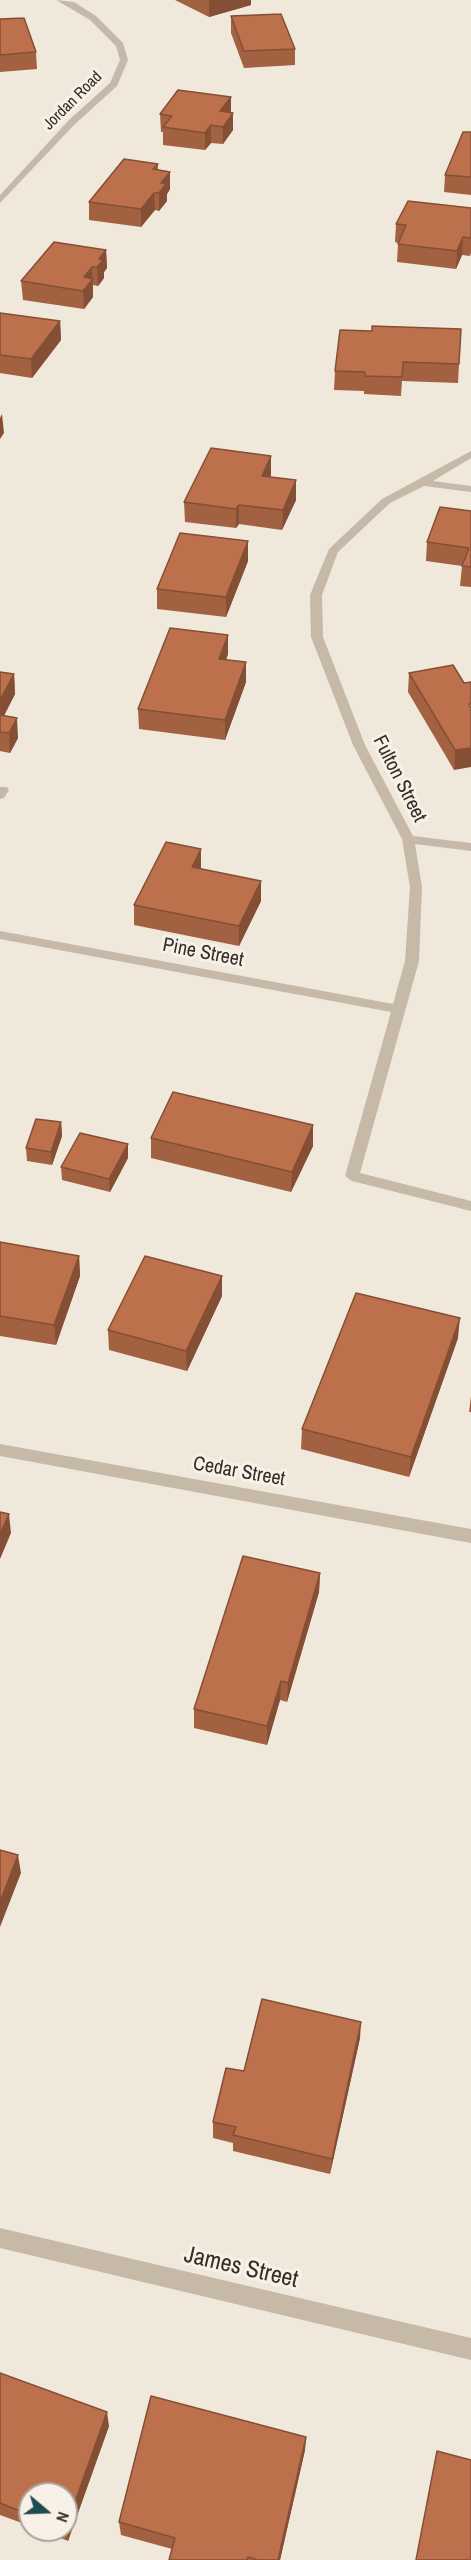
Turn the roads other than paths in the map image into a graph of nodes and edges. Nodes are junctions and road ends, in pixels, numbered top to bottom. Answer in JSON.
{"nodes":[{"id":1,"x":60,"y":0,"type":"edge"},
{"id":2,"x":0,"y":200,"type":"edge"},
{"id":3,"x":471,"y":454,"type":"edge"},
{"id":4,"x":423,"y":483,"type":"junction"},
{"id":5,"x":471,"y":489,"type":"edge"},
{"id":6,"x":408,"y":839,"type":"junction"},
{"id":7,"x":471,"y":847,"type":"edge"},
{"id":8,"x":0,"y":934,"type":"edge"},
{"id":9,"x":398,"y":1009,"type":"junction"},
{"id":10,"x":471,"y":1206,"type":"edge"},
{"id":11,"x":0,"y":1450,"type":"edge"},
{"id":12,"x":471,"y":1536,"type":"edge"},
{"id":13,"x":0,"y":2238,"type":"edge"},
{"id":14,"x":471,"y":2349,"type":"edge"}],
"edges":[{"from":1,"to":2,"type":"street","name":"Jordan Road"},
{"from":3,"to":4,"type":"street","name":"Fulton Street"},
{"from":4,"to":5,"type":"street"},
{"from":4,"to":6,"type":"street","name":"Fulton Street"},
{"from":6,"to":7,"type":"street"},
{"from":6,"to":9,"type":"street","name":"Fulton Street"},
{"from":8,"to":9,"type":"street","name":"Pine Street"},
{"from":9,"to":10,"type":"street","name":"Fulton Street"},
{"from":11,"to":12,"type":"street","name":"Cedar Street"},
{"from":13,"to":14,"type":"street","name":"James Street"}]}
